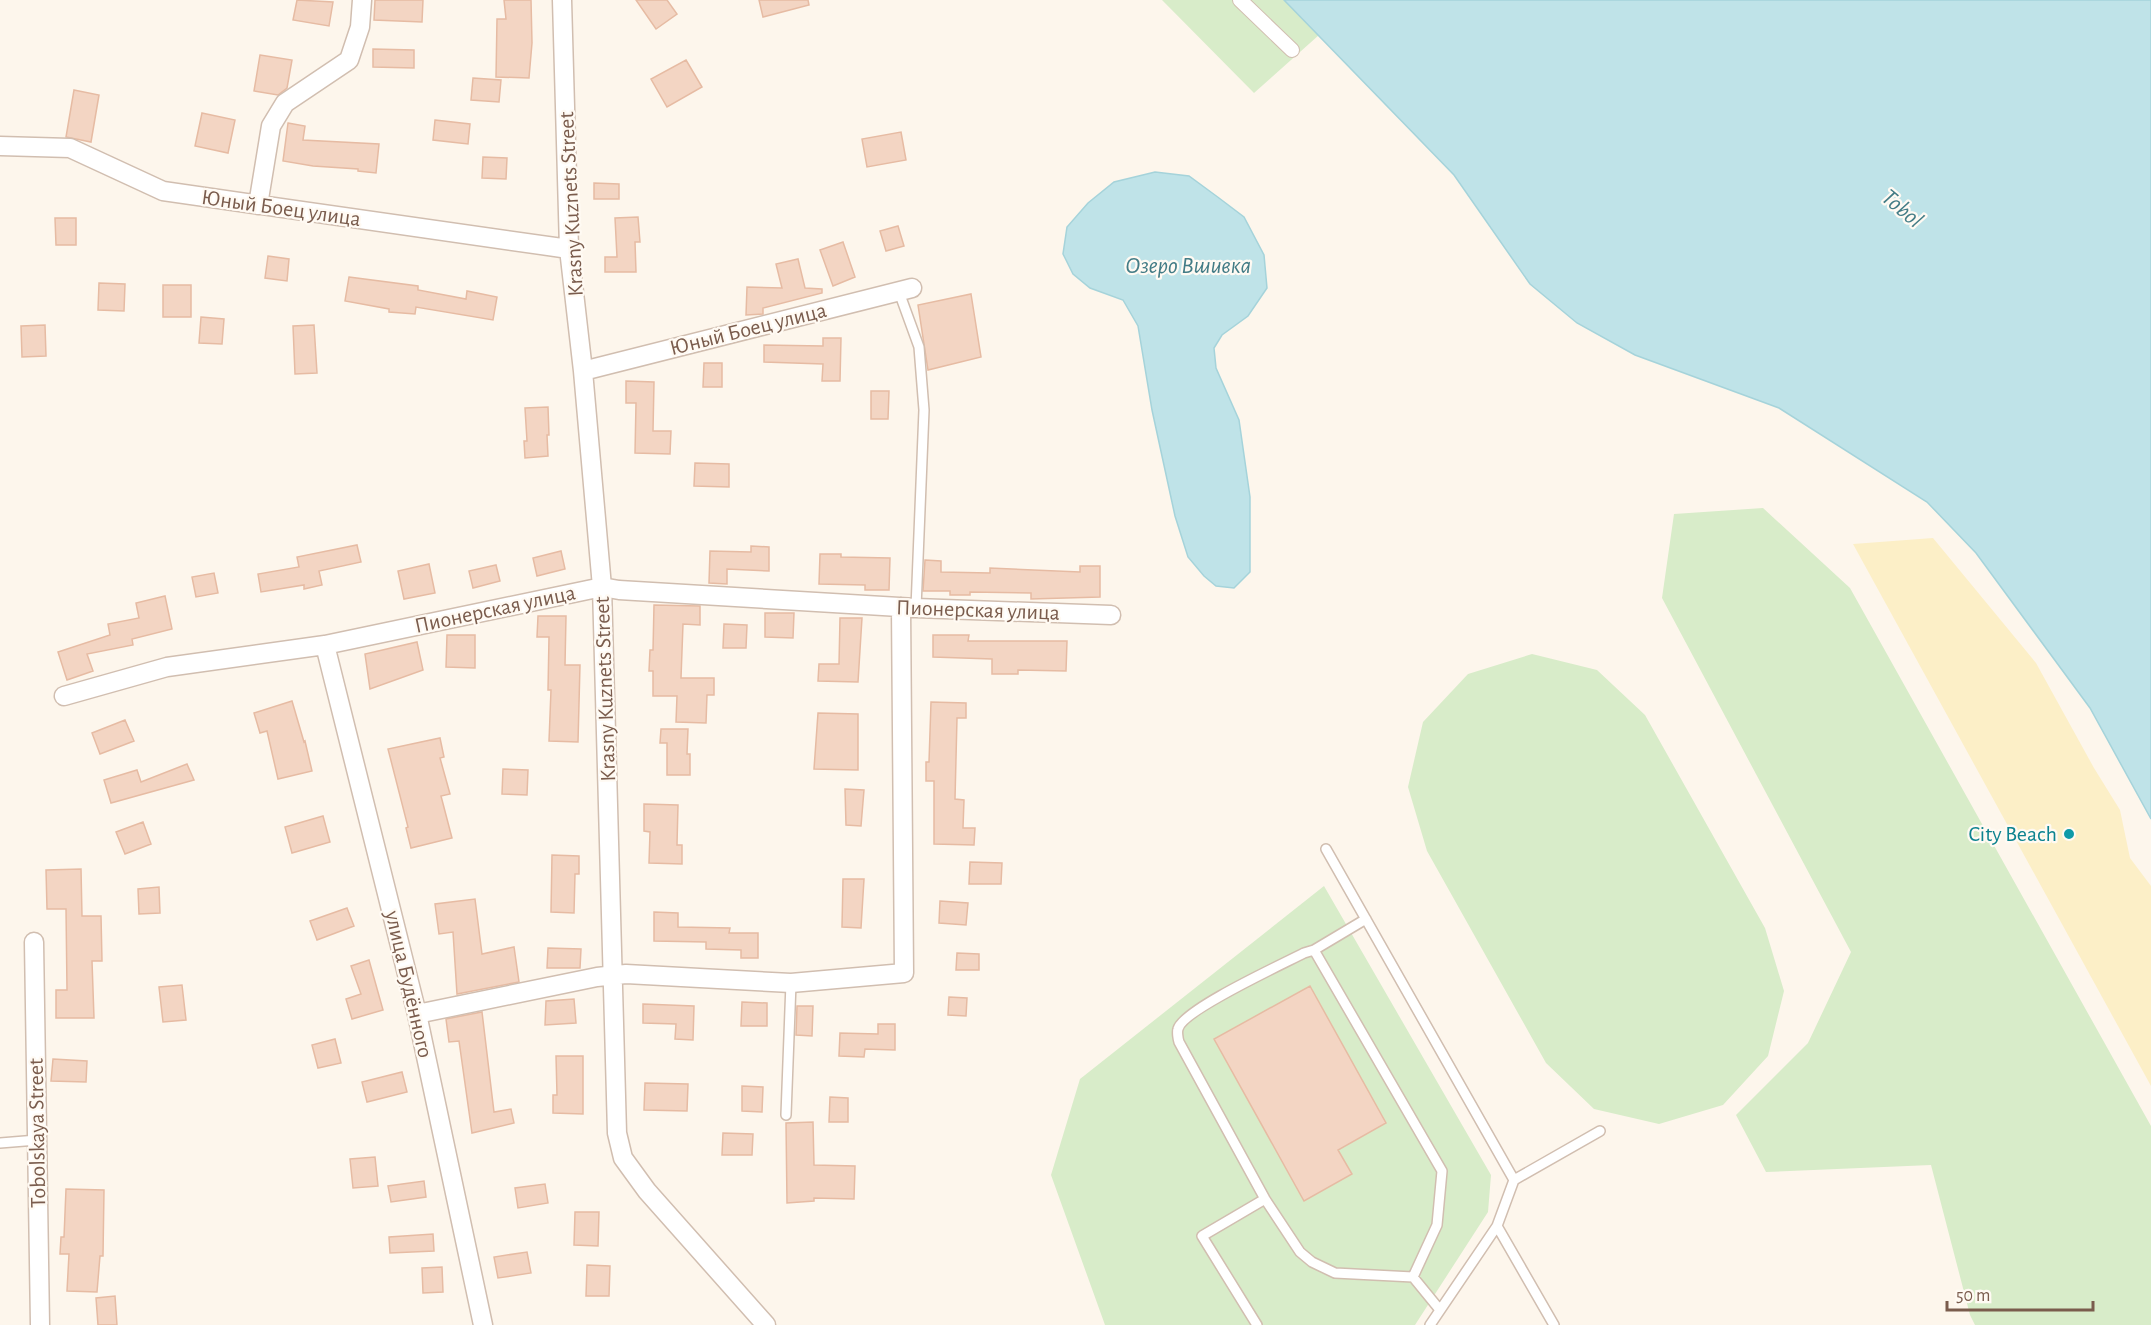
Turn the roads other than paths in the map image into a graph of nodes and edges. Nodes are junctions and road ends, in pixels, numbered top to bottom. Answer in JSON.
{"nodes":[{"id":1,"x":362,"y":0,"type":"edge"},
{"id":2,"x":562,"y":0,"type":"edge"},
{"id":3,"x":1240,"y":0,"type":"edge"},
{"id":4,"x":1292,"y":50,"type":"dead end"},
{"id":5,"x":0,"y":146,"type":"edge"},
{"id":6,"x":258,"y":205,"type":"junction"},
{"id":7,"x":569,"y":249,"type":"junction"},
{"id":8,"x":906,"y":290,"type":"joint"},
{"id":9,"x":583,"y":371,"type":"junction"},
{"id":10,"x":602,"y":587,"type":"junction"},
{"id":11,"x":909,"y":608,"type":"junction"},
{"id":12,"x":1111,"y":615,"type":"dead end"},
{"id":13,"x":325,"y":645,"type":"junction"},
{"id":14,"x":64,"y":696,"type":"dead end"},
{"id":15,"x":1326,"y":849,"type":"dead end"},
{"id":16,"x":1366,"y":919,"type":"junction"},
{"id":17,"x":34,"y":942,"type":"dead end"},
{"id":18,"x":1314,"y":950,"type":"junction"},
{"id":19,"x":611,"y":975,"type":"junction"},
{"id":20,"x":791,"y":983,"type":"junction"},
{"id":21,"x":417,"y":1014,"type":"junction"},
{"id":22,"x":786,"y":1115,"type":"dead end"},
{"id":23,"x":1600,"y":1131,"type":"dead end"},
{"id":24,"x":38,"y":1140,"type":"junction"},
{"id":25,"x":0,"y":1143,"type":"edge"},
{"id":26,"x":1514,"y":1180,"type":"junction"},
{"id":27,"x":1265,"y":1199,"type":"junction"},
{"id":28,"x":1497,"y":1226,"type":"junction"},
{"id":29,"x":1413,"y":1277,"type":"junction"},
{"id":30,"x":1440,"y":1310,"type":"junction"},
{"id":31,"x":40,"y":1325,"type":"edge"},
{"id":32,"x":483,"y":1325,"type":"edge"},
{"id":33,"x":766,"y":1325,"type":"edge"},
{"id":34,"x":1257,"y":1325,"type":"edge"},
{"id":35,"x":1430,"y":1325,"type":"edge"},
{"id":36,"x":1554,"y":1325,"type":"edge"}],
"edges":[{"from":1,"to":6,"type":"street"},
{"from":2,"to":7,"type":"street","name":"Krasny Kuznets Street"},
{"from":3,"to":4,"type":"street"},
{"from":5,"to":6,"type":"street","name":"Юный Боец улица"},
{"from":6,"to":7,"type":"street","name":"Юный Боец улица"},
{"from":7,"to":9,"type":"street","name":"Krasny Kuznets Street"},
{"from":8,"to":9,"type":"street","name":"Юный Боец улица"},
{"from":8,"to":11,"type":"lane"},
{"from":9,"to":10,"type":"street","name":"Krasny Kuznets Street"},
{"from":10,"to":11,"type":"street","name":"Пионерская улица"},
{"from":10,"to":13,"type":"street","name":"Пионерская улица"},
{"from":10,"to":19,"type":"street","name":"Krasny Kuznets Street"},
{"from":11,"to":12,"type":"street","name":"Пионерская улица"},
{"from":11,"to":20,"type":"street"},
{"from":13,"to":14,"type":"street","name":"Пионерская улица"},
{"from":13,"to":21,"type":"street","name":"улица Будённого"},
{"from":15,"to":16,"type":"lane"},
{"from":16,"to":18,"type":"lane"},
{"from":16,"to":26,"type":"lane"},
{"from":17,"to":24,"type":"street","name":"Tobolskaya Street"},
{"from":18,"to":27,"type":"lane"},
{"from":18,"to":29,"type":"lane"},
{"from":19,"to":20,"type":"street"},
{"from":19,"to":21,"type":"street"},
{"from":19,"to":33,"type":"street","name":"Krasny Kuznets Street"},
{"from":20,"to":22,"type":"lane"},
{"from":21,"to":32,"type":"street","name":"улица Будённого"},
{"from":23,"to":26,"type":"lane"},
{"from":24,"to":25,"type":"lane"},
{"from":24,"to":31,"type":"street","name":"Tobolskaya Street"},
{"from":26,"to":28,"type":"lane"},
{"from":27,"to":29,"type":"lane"},
{"from":27,"to":34,"type":"lane"},
{"from":28,"to":30,"type":"lane"},
{"from":28,"to":36,"type":"lane"},
{"from":29,"to":30,"type":"lane"},
{"from":30,"to":35,"type":"lane"}]}
